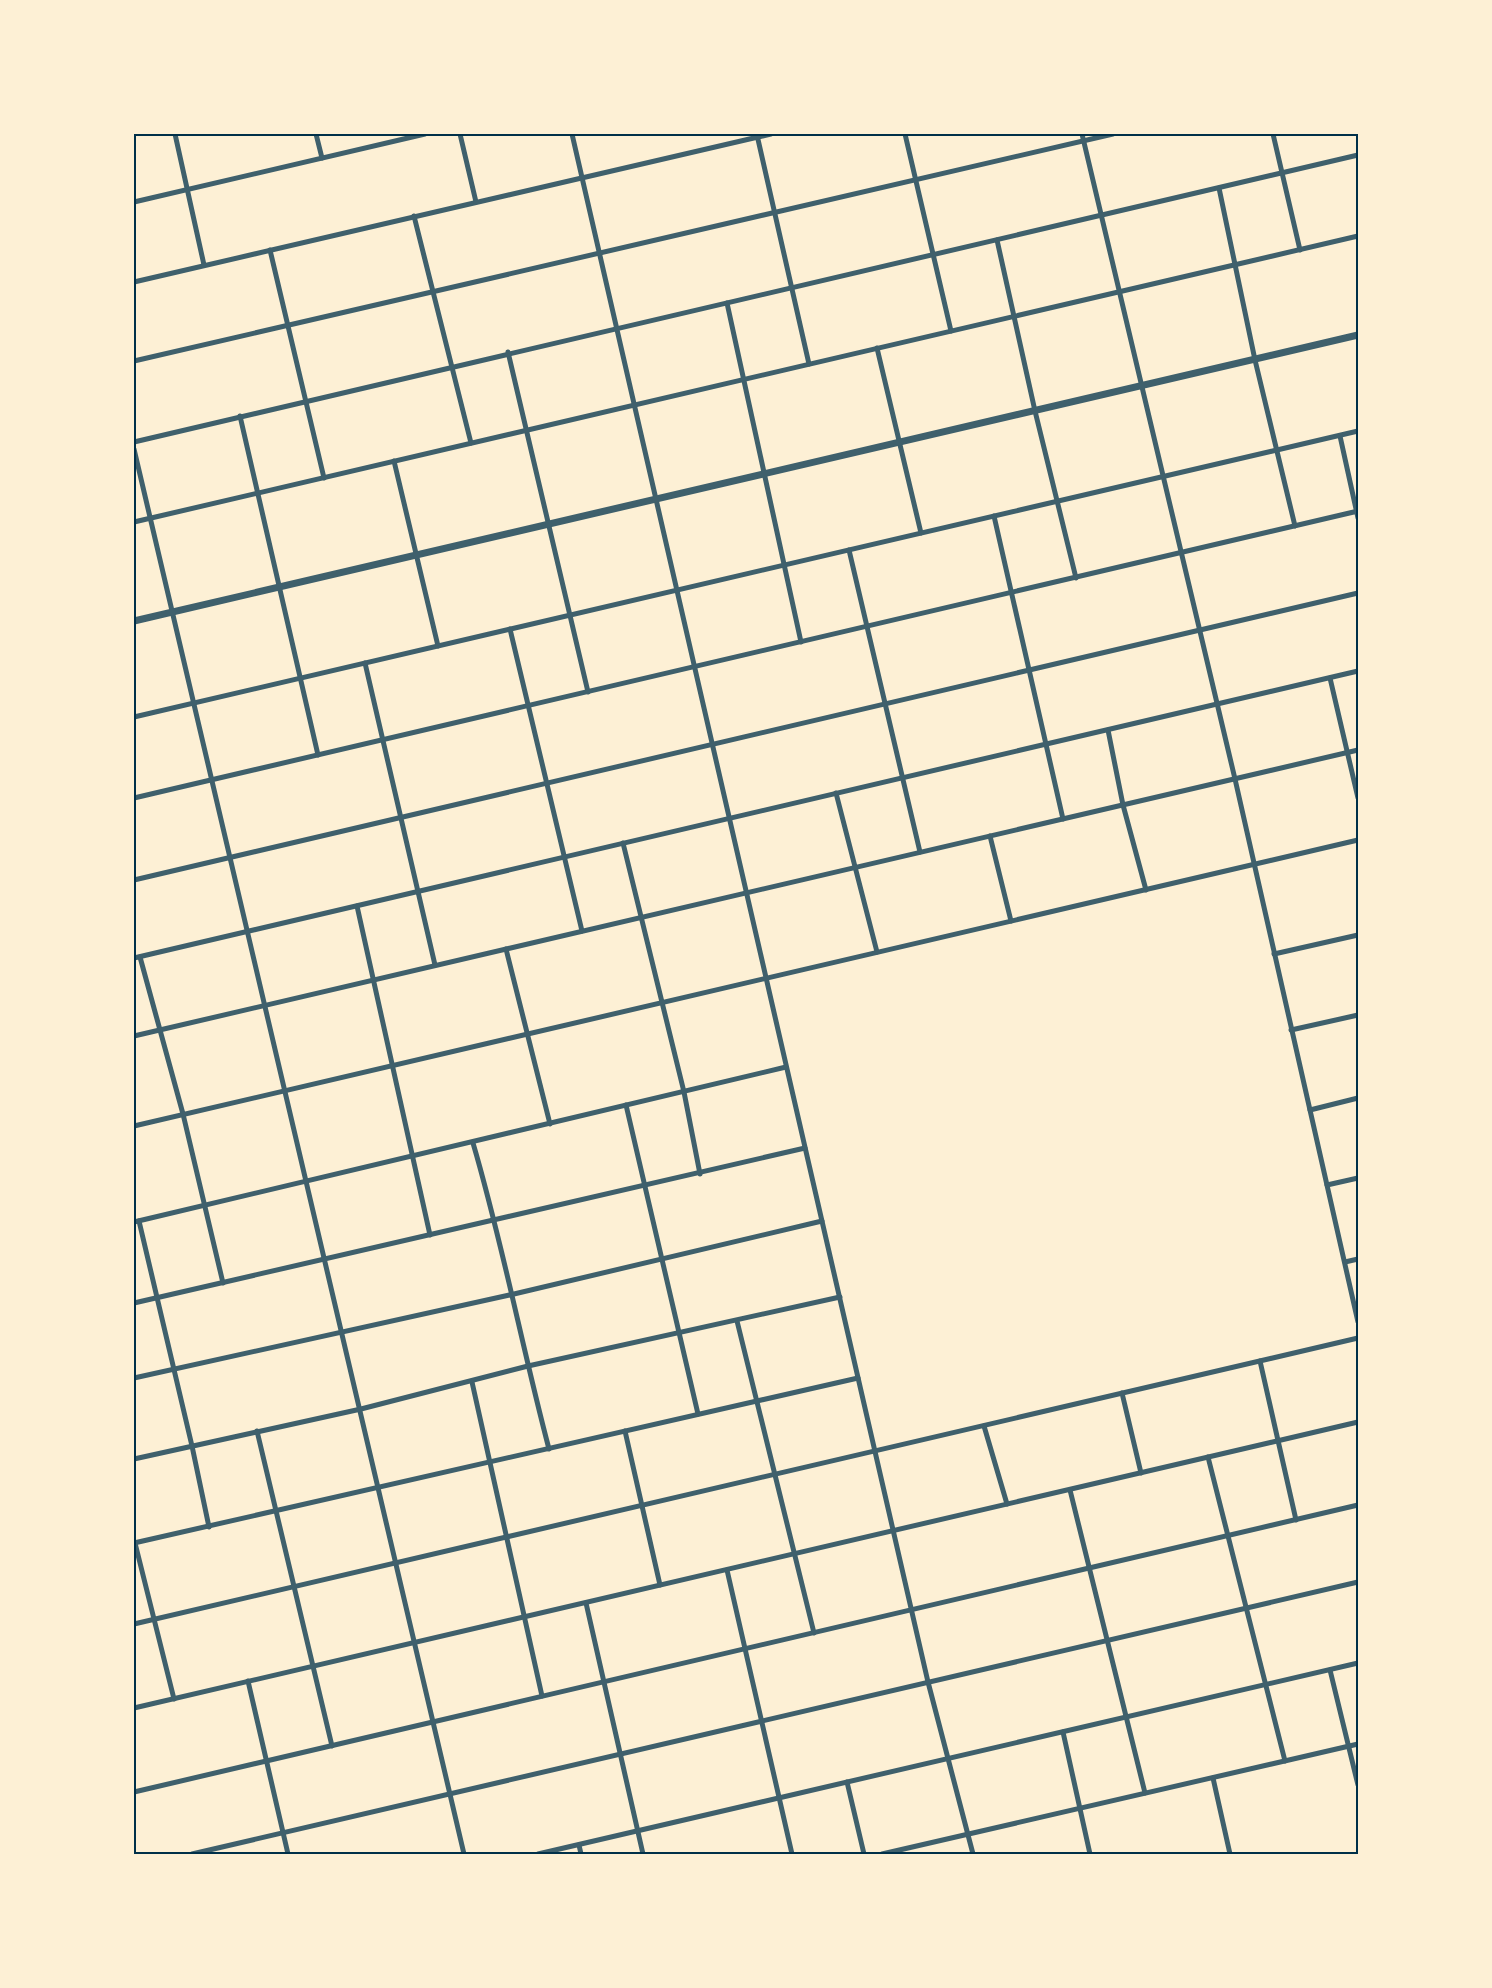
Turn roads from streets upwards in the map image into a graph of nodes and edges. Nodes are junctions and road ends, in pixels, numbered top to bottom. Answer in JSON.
{"nodes":[{"id":1,"x":175,"y":134,"type":"edge"},
{"id":2,"x":316,"y":134,"type":"edge"},
{"id":3,"x":425,"y":134,"type":"edge"},
{"id":4,"x":460,"y":134,"type":"edge"},
{"id":5,"x":572,"y":134,"type":"edge"},
{"id":6,"x":771,"y":134,"type":"edge"},
{"id":7,"x":905,"y":134,"type":"edge"},
{"id":8,"x":1082,"y":134,"type":"edge"},
{"id":9,"x":1113,"y":134,"type":"edge"},
{"id":10,"x":1273,"y":134,"type":"edge"},
{"id":11,"x":757,"y":135,"type":"edge"},
{"id":12,"x":1084,"y":140,"type":"junction"},
{"id":13,"x":1359,"y":155,"type":"edge"},
{"id":14,"x":322,"y":158,"type":"junction"},
{"id":15,"x":1282,"y":173,"type":"junction"},
{"id":16,"x":582,"y":177,"type":"junction"},
{"id":17,"x":916,"y":180,"type":"junction"},
{"id":18,"x":1219,"y":188,"type":"junction"},
{"id":19,"x":187,"y":189,"type":"junction"},
{"id":20,"x":134,"y":202,"type":"edge"},
{"id":21,"x":476,"y":202,"type":"junction"},
{"id":22,"x":775,"y":213,"type":"junction"},
{"id":23,"x":1101,"y":215,"type":"junction"},
{"id":24,"x":414,"y":216,"type":"junction"},
{"id":25,"x":1359,"y":236,"type":"edge"},
{"id":26,"x":997,"y":240,"type":"junction"},
{"id":27,"x":270,"y":250,"type":"junction"},
{"id":28,"x":1300,"y":250,"type":"junction"},
{"id":29,"x":599,"y":254,"type":"junction"},
{"id":30,"x":933,"y":255,"type":"junction"},
{"id":31,"x":204,"y":265,"type":"junction"},
{"id":32,"x":1235,"y":265,"type":"junction"},
{"id":33,"x":134,"y":282,"type":"edge"},
{"id":34,"x":792,"y":287,"type":"junction"},
{"id":35,"x":433,"y":292,"type":"junction"},
{"id":36,"x":1119,"y":292,"type":"junction"},
{"id":37,"x":727,"y":303,"type":"junction"},
{"id":38,"x":1014,"y":316,"type":"junction"},
{"id":39,"x":288,"y":326,"type":"junction"},
{"id":40,"x":617,"y":328,"type":"junction"},
{"id":41,"x":951,"y":331,"type":"junction"},
{"id":42,"x":1359,"y":335,"type":"edge"},
{"id":43,"x":877,"y":348,"type":"junction"},
{"id":44,"x":508,"y":352,"type":"junction"},
{"id":45,"x":1255,"y":360,"type":"junction"},
{"id":46,"x":134,"y":361,"type":"edge"},
{"id":47,"x":809,"y":364,"type":"junction"},
{"id":48,"x":451,"y":367,"type":"junction"},
{"id":49,"x":744,"y":380,"type":"junction"},
{"id":50,"x":1142,"y":387,"type":"junction"},
{"id":51,"x":306,"y":401,"type":"junction"},
{"id":52,"x":633,"y":405,"type":"junction"},
{"id":53,"x":1035,"y":411,"type":"junction"},
{"id":54,"x":240,"y":416,"type":"junction"},
{"id":55,"x":527,"y":430,"type":"junction"},
{"id":56,"x":1359,"y":431,"type":"edge"},
{"id":57,"x":1340,"y":436,"type":"junction"},
{"id":58,"x":134,"y":442,"type":"edge"},
{"id":59,"x":471,"y":443,"type":"junction"},
{"id":60,"x":898,"y":443,"type":"junction"},
{"id":61,"x":134,"y":448,"type":"edge"},
{"id":62,"x":1277,"y":450,"type":"junction"},
{"id":63,"x":394,"y":461,"type":"junction"},
{"id":64,"x":763,"y":475,"type":"junction"},
{"id":65,"x":1164,"y":477,"type":"junction"},
{"id":66,"x":324,"y":478,"type":"junction"},
{"id":67,"x":258,"y":493,"type":"junction"},
{"id":68,"x":656,"y":500,"type":"junction"},
{"id":69,"x":1057,"y":502,"type":"junction"},
{"id":70,"x":1358,"y":514,"type":"edge"},
{"id":71,"x":994,"y":516,"type":"junction"},
{"id":72,"x":151,"y":518,"type":"junction"},
{"id":73,"x":134,"y":522,"type":"edge"},
{"id":74,"x":549,"y":525,"type":"junction"},
{"id":75,"x":1295,"y":526,"type":"junction"},
{"id":76,"x":921,"y":533,"type":"junction"},
{"id":77,"x":849,"y":550,"type":"junction"},
{"id":78,"x":1181,"y":553,"type":"junction"},
{"id":79,"x":416,"y":556,"type":"junction"},
{"id":80,"x":783,"y":566,"type":"junction"},
{"id":81,"x":1076,"y":578,"type":"junction"},
{"id":82,"x":278,"y":588,"type":"junction"},
{"id":83,"x":677,"y":590,"type":"junction"},
{"id":84,"x":1012,"y":592,"type":"junction"},
{"id":85,"x":1359,"y":593,"type":"edge"},
{"id":86,"x":172,"y":612,"type":"junction"},
{"id":87,"x":570,"y":615,"type":"junction"},
{"id":88,"x":134,"y":621,"type":"edge"},
{"id":89,"x":866,"y":627,"type":"junction"},
{"id":90,"x":510,"y":629,"type":"junction"},
{"id":91,"x":1199,"y":630,"type":"junction"},
{"id":92,"x":801,"y":642,"type":"junction"},
{"id":93,"x":438,"y":646,"type":"junction"},
{"id":94,"x":365,"y":663,"type":"junction"},
{"id":95,"x":695,"y":667,"type":"junction"},
{"id":96,"x":1030,"y":670,"type":"junction"},
{"id":97,"x":1359,"y":671,"type":"edge"},
{"id":98,"x":301,"y":678,"type":"junction"},
{"id":99,"x":1330,"y":678,"type":"junction"},
{"id":100,"x":588,"y":692,"type":"junction"},
{"id":101,"x":194,"y":703,"type":"junction"},
{"id":102,"x":884,"y":704,"type":"junction"},
{"id":103,"x":1216,"y":704,"type":"junction"},
{"id":104,"x":528,"y":706,"type":"junction"},
{"id":105,"x":134,"y":717,"type":"edge"},
{"id":106,"x":1108,"y":730,"type":"junction"},
{"id":107,"x":382,"y":740,"type":"junction"},
{"id":108,"x":1047,"y":744,"type":"junction"},
{"id":109,"x":712,"y":745,"type":"junction"},
{"id":110,"x":1359,"y":750,"type":"edge"},
{"id":111,"x":1347,"y":753,"type":"junction"},
{"id":112,"x":318,"y":755,"type":"junction"},
{"id":113,"x":903,"y":778,"type":"junction"},
{"id":114,"x":1235,"y":779,"type":"junction"},
{"id":115,"x":212,"y":780,"type":"junction"},
{"id":116,"x":546,"y":784,"type":"junction"},
{"id":117,"x":836,"y":794,"type":"junction"},
{"id":118,"x":134,"y":798,"type":"edge"},
{"id":119,"x":1359,"y":798,"type":"edge"},
{"id":120,"x":1123,"y":805,"type":"junction"},
{"id":121,"x":399,"y":818,"type":"junction"},
{"id":122,"x":729,"y":819,"type":"junction"},
{"id":123,"x":1063,"y":819,"type":"junction"},
{"id":124,"x":990,"y":836,"type":"junction"},
{"id":125,"x":1359,"y":840,"type":"edge"},
{"id":126,"x":623,"y":843,"type":"junction"},
{"id":127,"x":920,"y":852,"type":"junction"},
{"id":128,"x":564,"y":857,"type":"junction"},
{"id":129,"x":230,"y":858,"type":"junction"},
{"id":130,"x":1254,"y":865,"type":"junction"},
{"id":131,"x":854,"y":868,"type":"junction"},
{"id":132,"x":134,"y":880,"type":"edge"},
{"id":133,"x":1146,"y":890,"type":"junction"},
{"id":134,"x":418,"y":892,"type":"junction"},
{"id":135,"x":748,"y":892,"type":"junction"},
{"id":136,"x":357,"y":906,"type":"junction"},
{"id":137,"x":641,"y":917,"type":"junction"},
{"id":138,"x":1011,"y":921,"type":"junction"},
{"id":139,"x":582,"y":931,"type":"junction"},
{"id":140,"x":247,"y":932,"type":"junction"},
{"id":141,"x":1359,"y":935,"type":"edge"},
{"id":142,"x":506,"y":949,"type":"junction"},
{"id":143,"x":878,"y":952,"type":"junction"},
{"id":144,"x":1274,"y":954,"type":"junction"},
{"id":145,"x":137,"y":958,"type":"edge"},
{"id":146,"x":435,"y":965,"type":"junction"},
{"id":147,"x":767,"y":978,"type":"junction"},
{"id":148,"x":375,"y":979,"type":"junction"},
{"id":149,"x":662,"y":1003,"type":"junction"},
{"id":150,"x":265,"y":1005,"type":"junction"},
{"id":151,"x":1359,"y":1015,"type":"edge"},
{"id":152,"x":159,"y":1030,"type":"junction"},
{"id":153,"x":1291,"y":1030,"type":"junction"},
{"id":154,"x":529,"y":1034,"type":"junction"},
{"id":155,"x":134,"y":1036,"type":"edge"},
{"id":156,"x":394,"y":1065,"type":"junction"},
{"id":157,"x":786,"y":1067,"type":"junction"},
{"id":158,"x":284,"y":1091,"type":"junction"},
{"id":159,"x":684,"y":1092,"type":"junction"},
{"id":160,"x":1359,"y":1098,"type":"edge"},
{"id":161,"x":627,"y":1105,"type":"junction"},
{"id":162,"x":1310,"y":1110,"type":"junction"},
{"id":163,"x":183,"y":1114,"type":"junction"},
{"id":164,"x":550,"y":1124,"type":"junction"},
{"id":165,"x":134,"y":1126,"type":"edge"},
{"id":166,"x":473,"y":1143,"type":"junction"},
{"id":167,"x":806,"y":1148,"type":"junction"},
{"id":168,"x":413,"y":1156,"type":"junction"},
{"id":169,"x":700,"y":1174,"type":"junction"},
{"id":170,"x":1359,"y":1178,"type":"edge"},
{"id":171,"x":308,"y":1181,"type":"junction"},
{"id":172,"x":644,"y":1185,"type":"junction"},
{"id":173,"x":1327,"y":1185,"type":"junction"},
{"id":174,"x":204,"y":1206,"type":"junction"},
{"id":175,"x":495,"y":1219,"type":"junction"},
{"id":176,"x":822,"y":1221,"type":"junction"},
{"id":177,"x":136,"y":1222,"type":"edge"},
{"id":178,"x":430,"y":1235,"type":"junction"},
{"id":179,"x":326,"y":1258,"type":"junction"},
{"id":180,"x":661,"y":1258,"type":"junction"},
{"id":181,"x":1359,"y":1259,"type":"edge"},
{"id":182,"x":1345,"y":1262,"type":"junction"},
{"id":183,"x":223,"y":1283,"type":"junction"},
{"id":184,"x":514,"y":1294,"type":"junction"},
{"id":185,"x":840,"y":1297,"type":"junction"},
{"id":186,"x":155,"y":1298,"type":"junction"},
{"id":187,"x":134,"y":1303,"type":"edge"},
{"id":188,"x":737,"y":1321,"type":"junction"},
{"id":189,"x":1359,"y":1322,"type":"edge"},
{"id":190,"x":342,"y":1332,"type":"junction"},
{"id":191,"x":679,"y":1334,"type":"junction"},
{"id":192,"x":1359,"y":1338,"type":"edge"},
{"id":193,"x":1260,"y":1361,"type":"junction"},
{"id":194,"x":528,"y":1366,"type":"junction"},
{"id":195,"x":174,"y":1369,"type":"junction"},
{"id":196,"x":134,"y":1378,"type":"edge"},
{"id":197,"x":858,"y":1378,"type":"junction"},
{"id":198,"x":472,"y":1382,"type":"junction"},
{"id":199,"x":1122,"y":1393,"type":"junction"},
{"id":200,"x":757,"y":1401,"type":"junction"},
{"id":201,"x":361,"y":1408,"type":"junction"},
{"id":202,"x":698,"y":1414,"type":"junction"},
{"id":203,"x":1359,"y":1422,"type":"edge"},
{"id":204,"x":984,"y":1426,"type":"junction"},
{"id":205,"x":256,"y":1431,"type":"junction"},
{"id":206,"x":625,"y":1431,"type":"junction"},
{"id":207,"x":1278,"y":1441,"type":"junction"},
{"id":208,"x":192,"y":1446,"type":"junction"},
{"id":209,"x":549,"y":1449,"type":"junction"},
{"id":210,"x":875,"y":1451,"type":"junction"},
{"id":211,"x":1208,"y":1457,"type":"junction"},
{"id":212,"x":134,"y":1460,"type":"edge"},
{"id":213,"x":490,"y":1462,"type":"junction"},
{"id":214,"x":1141,"y":1473,"type":"junction"},
{"id":215,"x":775,"y":1474,"type":"junction"},
{"id":216,"x":379,"y":1486,"type":"junction"},
{"id":217,"x":1070,"y":1490,"type":"junction"},
{"id":218,"x":1007,"y":1504,"type":"junction"},
{"id":219,"x":642,"y":1505,"type":"junction"},
{"id":220,"x":1359,"y":1505,"type":"edge"},
{"id":221,"x":276,"y":1510,"type":"junction"},
{"id":222,"x":1296,"y":1520,"type":"junction"},
{"id":223,"x":208,"y":1527,"type":"junction"},
{"id":224,"x":894,"y":1531,"type":"junction"},
{"id":225,"x":1228,"y":1536,"type":"junction"},
{"id":226,"x":507,"y":1537,"type":"junction"},
{"id":227,"x":134,"y":1543,"type":"edge"},
{"id":228,"x":795,"y":1554,"type":"junction"},
{"id":229,"x":396,"y":1563,"type":"junction"},
{"id":230,"x":1089,"y":1568,"type":"junction"},
{"id":231,"x":727,"y":1570,"type":"junction"},
{"id":232,"x":1359,"y":1582,"type":"edge"},
{"id":233,"x":660,"y":1585,"type":"junction"},
{"id":234,"x":294,"y":1587,"type":"junction"},
{"id":235,"x":586,"y":1603,"type":"junction"},
{"id":236,"x":1246,"y":1608,"type":"junction"},
{"id":237,"x":912,"y":1610,"type":"junction"},
{"id":238,"x":525,"y":1617,"type":"junction"},
{"id":239,"x":153,"y":1620,"type":"junction"},
{"id":240,"x":134,"y":1624,"type":"edge"},
{"id":241,"x":814,"y":1632,"type":"junction"},
{"id":242,"x":1107,"y":1640,"type":"junction"},
{"id":243,"x":415,"y":1643,"type":"junction"},
{"id":244,"x":747,"y":1648,"type":"junction"},
{"id":245,"x":1359,"y":1663,"type":"edge"},
{"id":246,"x":314,"y":1666,"type":"junction"},
{"id":247,"x":1330,"y":1670,"type":"junction"},
{"id":248,"x":248,"y":1681,"type":"junction"},
{"id":249,"x":604,"y":1682,"type":"junction"},
{"id":250,"x":928,"y":1682,"type":"junction"},
{"id":251,"x":1265,"y":1685,"type":"junction"},
{"id":252,"x":543,"y":1696,"type":"junction"},
{"id":253,"x":174,"y":1699,"type":"junction"},
{"id":254,"x":134,"y":1708,"type":"edge"},
{"id":255,"x":1126,"y":1717,"type":"junction"},
{"id":256,"x":763,"y":1721,"type":"junction"},
{"id":257,"x":432,"y":1722,"type":"junction"},
{"id":258,"x":1063,"y":1732,"type":"junction"},
{"id":259,"x":1359,"y":1744,"type":"edge"},
{"id":260,"x":332,"y":1746,"type":"junction"},
{"id":261,"x":1348,"y":1746,"type":"junction"},
{"id":262,"x":620,"y":1755,"type":"junction"},
{"id":263,"x":950,"y":1759,"type":"junction"},
{"id":264,"x":267,"y":1761,"type":"junction"},
{"id":265,"x":1285,"y":1761,"type":"junction"},
{"id":266,"x":1213,"y":1778,"type":"junction"},
{"id":267,"x":847,"y":1782,"type":"junction"},
{"id":268,"x":1359,"y":1785,"type":"edge"},
{"id":269,"x":134,"y":1792,"type":"edge"},
{"id":270,"x":450,"y":1794,"type":"junction"},
{"id":271,"x":1145,"y":1794,"type":"junction"},
{"id":272,"x":780,"y":1798,"type":"junction"},
{"id":273,"x":1080,"y":1809,"type":"junction"},
{"id":274,"x":638,"y":1831,"type":"junction"},
{"id":275,"x":283,"y":1833,"type":"junction"},
{"id":276,"x":969,"y":1834,"type":"junction"},
{"id":277,"x":579,"y":1845,"type":"junction"},
{"id":278,"x":192,"y":1854,"type":"edge"},
{"id":279,"x":288,"y":1854,"type":"edge"},
{"id":280,"x":464,"y":1854,"type":"edge"},
{"id":281,"x":538,"y":1854,"type":"edge"},
{"id":282,"x":582,"y":1854,"type":"edge"},
{"id":283,"x":643,"y":1854,"type":"edge"},
{"id":284,"x":792,"y":1854,"type":"edge"},
{"id":285,"x":864,"y":1854,"type":"edge"},
{"id":286,"x":882,"y":1854,"type":"edge"},
{"id":287,"x":973,"y":1854,"type":"edge"},
{"id":288,"x":1090,"y":1854,"type":"edge"},
{"id":289,"x":1230,"y":1854,"type":"edge"}],
"edges":[{"from":1,"to":19,"type":"street"},
{"from":2,"to":14,"type":"street"},
{"from":3,"to":14,"type":"street"},
{"from":4,"to":21,"type":"street"},
{"from":5,"to":16,"type":"street"},
{"from":6,"to":11,"type":"street"},
{"from":7,"to":17,"type":"street"},
{"from":8,"to":12,"type":"street"},
{"from":9,"to":12,"type":"street"},
{"from":10,"to":15,"type":"street"},
{"from":11,"to":16,"type":"street"},
{"from":11,"to":22,"type":"street"},
{"from":12,"to":17,"type":"street"},
{"from":12,"to":23,"type":"street"},
{"from":13,"to":15,"type":"street"},
{"from":14,"to":19,"type":"street"},
{"from":15,"to":18,"type":"street"},
{"from":15,"to":28,"type":"street"},
{"from":16,"to":21,"type":"street"},
{"from":16,"to":29,"type":"street"},
{"from":17,"to":22,"type":"street"},
{"from":17,"to":30,"type":"street"},
{"from":18,"to":23,"type":"street"},
{"from":18,"to":32,"type":"street"},
{"from":19,"to":20,"type":"street"},
{"from":19,"to":31,"type":"street"},
{"from":21,"to":24,"type":"street"},
{"from":22,"to":29,"type":"street"},
{"from":22,"to":34,"type":"street"},
{"from":23,"to":26,"type":"street"},
{"from":23,"to":36,"type":"street"},
{"from":24,"to":27,"type":"street"},
{"from":24,"to":35,"type":"street"},
{"from":25,"to":28,"type":"street"},
{"from":26,"to":30,"type":"street"},
{"from":26,"to":38,"type":"street"},
{"from":27,"to":31,"type":"street"},
{"from":27,"to":39,"type":"street"},
{"from":28,"to":32,"type":"street"},
{"from":29,"to":35,"type":"street"},
{"from":29,"to":40,"type":"street"},
{"from":30,"to":34,"type":"street"},
{"from":30,"to":41,"type":"street"},
{"from":31,"to":33,"type":"street"},
{"from":32,"to":36,"type":"street"},
{"from":32,"to":45,"type":"street"},
{"from":34,"to":37,"type":"street"},
{"from":34,"to":47,"type":"street"},
{"from":35,"to":39,"type":"street"},
{"from":35,"to":48,"type":"street"},
{"from":36,"to":38,"type":"street"},
{"from":36,"to":50,"type":"street"},
{"from":37,"to":40,"type":"street"},
{"from":37,"to":49,"type":"street"},
{"from":38,"to":41,"type":"street"},
{"from":38,"to":53,"type":"street"},
{"from":39,"to":46,"type":"street"},
{"from":39,"to":51,"type":"street"},
{"from":40,"to":44,"type":"street"},
{"from":40,"to":52,"type":"street"},
{"from":41,"to":43,"type":"street"},
{"from":42,"to":45,"type":"street"},
{"from":43,"to":47,"type":"street"},
{"from":43,"to":60,"type":"street"},
{"from":44,"to":48,"type":"street"},
{"from":44,"to":55,"type":"street"},
{"from":45,"to":50,"type":"street"},
{"from":45,"to":62,"type":"street"},
{"from":47,"to":49,"type":"street"},
{"from":48,"to":51,"type":"street"},
{"from":48,"to":59,"type":"street"},
{"from":49,"to":52,"type":"street"},
{"from":49,"to":64,"type":"street"},
{"from":50,"to":53,"type":"street"},
{"from":50,"to":65,"type":"street"},
{"from":51,"to":54,"type":"street"},
{"from":51,"to":66,"type":"street"},
{"from":52,"to":55,"type":"street"},
{"from":52,"to":68,"type":"street"},
{"from":53,"to":60,"type":"street"},
{"from":53,"to":69,"type":"street"},
{"from":54,"to":58,"type":"street"},
{"from":54,"to":67,"type":"street"},
{"from":55,"to":59,"type":"street"},
{"from":55,"to":74,"type":"street"},
{"from":56,"to":57,"type":"street"},
{"from":57,"to":62,"type":"street"},
{"from":57,"to":70,"type":"street"},
{"from":59,"to":63,"type":"street"},
{"from":60,"to":64,"type":"street"},
{"from":60,"to":76,"type":"street"},
{"from":61,"to":72,"type":"street"},
{"from":62,"to":65,"type":"street"},
{"from":62,"to":75,"type":"street"},
{"from":63,"to":66,"type":"street"},
{"from":63,"to":79,"type":"street"},
{"from":64,"to":68,"type":"street"},
{"from":64,"to":80,"type":"street"},
{"from":65,"to":69,"type":"street"},
{"from":65,"to":78,"type":"street"},
{"from":66,"to":67,"type":"street"},
{"from":67,"to":72,"type":"street"},
{"from":67,"to":82,"type":"street"},
{"from":68,"to":74,"type":"street"},
{"from":68,"to":83,"type":"street"},
{"from":69,"to":71,"type":"street"},
{"from":69,"to":81,"type":"street"},
{"from":70,"to":75,"type":"street"},
{"from":71,"to":76,"type":"street"},
{"from":71,"to":84,"type":"street"},
{"from":72,"to":73,"type":"street"},
{"from":72,"to":86,"type":"street"},
{"from":74,"to":79,"type":"street"},
{"from":74,"to":87,"type":"street"},
{"from":75,"to":78,"type":"street"},
{"from":76,"to":77,"type":"street"},
{"from":77,"to":80,"type":"street"},
{"from":77,"to":89,"type":"street"},
{"from":78,"to":81,"type":"street"},
{"from":78,"to":91,"type":"street"},
{"from":79,"to":82,"type":"street"},
{"from":79,"to":93,"type":"street"},
{"from":80,"to":83,"type":"street"},
{"from":80,"to":92,"type":"street"},
{"from":81,"to":84,"type":"street"},
{"from":82,"to":86,"type":"street"},
{"from":82,"to":98,"type":"street"},
{"from":83,"to":87,"type":"street"},
{"from":83,"to":95,"type":"street"},
{"from":84,"to":89,"type":"street"},
{"from":84,"to":96,"type":"street"},
{"from":85,"to":91,"type":"street"},
{"from":86,"to":88,"type":"street"},
{"from":86,"to":101,"type":"street"},
{"from":87,"to":90,"type":"street"},
{"from":87,"to":100,"type":"street"},
{"from":89,"to":92,"type":"street"},
{"from":89,"to":102,"type":"street"},
{"from":90,"to":93,"type":"street"},
{"from":90,"to":104,"type":"street"},
{"from":91,"to":96,"type":"street"},
{"from":91,"to":103,"type":"street"},
{"from":92,"to":95,"type":"street"},
{"from":93,"to":94,"type":"street"},
{"from":94,"to":98,"type":"street"},
{"from":94,"to":107,"type":"street"},
{"from":95,"to":100,"type":"street"},
{"from":95,"to":109,"type":"street"},
{"from":96,"to":102,"type":"street"},
{"from":96,"to":108,"type":"street"},
{"from":97,"to":99,"type":"street"},
{"from":98,"to":101,"type":"street"},
{"from":98,"to":112,"type":"street"},
{"from":99,"to":103,"type":"street"},
{"from":99,"to":111,"type":"street"},
{"from":100,"to":104,"type":"street"},
{"from":101,"to":105,"type":"street"},
{"from":101,"to":115,"type":"street"},
{"from":102,"to":109,"type":"street"},
{"from":102,"to":113,"type":"street"},
{"from":103,"to":106,"type":"street"},
{"from":103,"to":114,"type":"street"},
{"from":104,"to":107,"type":"street"},
{"from":104,"to":116,"type":"street"},
{"from":106,"to":108,"type":"street"},
{"from":106,"to":120,"type":"street"},
{"from":107,"to":112,"type":"street"},
{"from":107,"to":121,"type":"street"},
{"from":108,"to":113,"type":"street"},
{"from":108,"to":123,"type":"street"},
{"from":109,"to":116,"type":"street"},
{"from":109,"to":122,"type":"street"},
{"from":110,"to":111,"type":"street"},
{"from":111,"to":114,"type":"street"},
{"from":111,"to":119,"type":"street"},
{"from":112,"to":115,"type":"street"},
{"from":113,"to":117,"type":"street"},
{"from":113,"to":127,"type":"street"},
{"from":114,"to":120,"type":"street"},
{"from":114,"to":130,"type":"street"},
{"from":115,"to":118,"type":"street"},
{"from":115,"to":129,"type":"street"},
{"from":116,"to":121,"type":"street"},
{"from":116,"to":128,"type":"street"},
{"from":117,"to":122,"type":"street"},
{"from":117,"to":131,"type":"street"},
{"from":120,"to":123,"type":"street"},
{"from":120,"to":133,"type":"street"},
{"from":121,"to":129,"type":"street"},
{"from":121,"to":134,"type":"street"},
{"from":122,"to":126,"type":"street"},
{"from":122,"to":135,"type":"street"},
{"from":123,"to":124,"type":"street"},
{"from":124,"to":127,"type":"street"},
{"from":124,"to":138,"type":"street"},
{"from":125,"to":130,"type":"street"},
{"from":126,"to":128,"type":"street"},
{"from":126,"to":137,"type":"street"},
{"from":127,"to":131,"type":"street"},
{"from":128,"to":134,"type":"street"},
{"from":128,"to":139,"type":"street"},
{"from":129,"to":132,"type":"street"},
{"from":129,"to":140,"type":"street"},
{"from":130,"to":133,"type":"street"},
{"from":130,"to":144,"type":"street"},
{"from":131,"to":135,"type":"street"},
{"from":131,"to":143,"type":"street"},
{"from":133,"to":138,"type":"street"},
{"from":134,"to":136,"type":"street"},
{"from":134,"to":146,"type":"street"},
{"from":135,"to":137,"type":"street"},
{"from":135,"to":147,"type":"street"},
{"from":136,"to":140,"type":"street"},
{"from":136,"to":148,"type":"street"},
{"from":137,"to":139,"type":"street"},
{"from":137,"to":149,"type":"street"},
{"from":138,"to":143,"type":"street"},
{"from":139,"to":142,"type":"street"},
{"from":140,"to":145,"type":"street"},
{"from":140,"to":150,"type":"street"},
{"from":141,"to":144,"type":"street"},
{"from":142,"to":146,"type":"street"},
{"from":142,"to":154,"type":"street"},
{"from":143,"to":147,"type":"street"},
{"from":144,"to":153,"type":"street"},
{"from":145,"to":152,"type":"street"},
{"from":146,"to":148,"type":"street"},
{"from":147,"to":149,"type":"street"},
{"from":147,"to":157,"type":"street"},
{"from":148,"to":150,"type":"street"},
{"from":148,"to":156,"type":"street"},
{"from":149,"to":154,"type":"street"},
{"from":149,"to":159,"type":"street"},
{"from":150,"to":152,"type":"street"},
{"from":150,"to":158,"type":"street"},
{"from":151,"to":153,"type":"street"},
{"from":152,"to":155,"type":"street"},
{"from":152,"to":163,"type":"street"},
{"from":153,"to":162,"type":"street"},
{"from":154,"to":156,"type":"street"},
{"from":154,"to":164,"type":"street"},
{"from":156,"to":158,"type":"street"},
{"from":156,"to":168,"type":"street"},
{"from":157,"to":159,"type":"street"},
{"from":157,"to":167,"type":"street"},
{"from":158,"to":163,"type":"street"},
{"from":158,"to":171,"type":"street"},
{"from":159,"to":161,"type":"street"},
{"from":159,"to":169,"type":"street"},
{"from":160,"to":162,"type":"street"},
{"from":161,"to":164,"type":"street"},
{"from":161,"to":172,"type":"street"},
{"from":162,"to":173,"type":"street"},
{"from":163,"to":165,"type":"street"},
{"from":163,"to":174,"type":"street"},
{"from":164,"to":166,"type":"street"},
{"from":166,"to":168,"type":"street"},
{"from":166,"to":175,"type":"street"},
{"from":167,"to":169,"type":"street"},
{"from":167,"to":176,"type":"street"},
{"from":168,"to":171,"type":"street"},
{"from":168,"to":178,"type":"street"},
{"from":169,"to":172,"type":"street"},
{"from":170,"to":173,"type":"street"},
{"from":171,"to":174,"type":"street"},
{"from":171,"to":179,"type":"street"},
{"from":172,"to":175,"type":"street"},
{"from":172,"to":180,"type":"street"},
{"from":173,"to":182,"type":"street"},
{"from":174,"to":177,"type":"street"},
{"from":174,"to":183,"type":"street"},
{"from":175,"to":178,"type":"street"},
{"from":175,"to":184,"type":"street"},
{"from":176,"to":180,"type":"street"},
{"from":176,"to":185,"type":"street"},
{"from":177,"to":186,"type":"street"},
{"from":178,"to":179,"type":"street"},
{"from":179,"to":183,"type":"street"},
{"from":179,"to":190,"type":"street"},
{"from":180,"to":184,"type":"street"},
{"from":180,"to":191,"type":"street"},
{"from":181,"to":182,"type":"street"},
{"from":182,"to":189,"type":"street"},
{"from":183,"to":186,"type":"street"},
{"from":184,"to":190,"type":"street"},
{"from":184,"to":194,"type":"street"},
{"from":185,"to":188,"type":"street"},
{"from":185,"to":197,"type":"street"},
{"from":186,"to":187,"type":"street"},
{"from":186,"to":195,"type":"street"},
{"from":188,"to":191,"type":"street"},
{"from":188,"to":200,"type":"street"},
{"from":190,"to":195,"type":"street"},
{"from":190,"to":201,"type":"street"},
{"from":191,"to":194,"type":"street"},
{"from":191,"to":202,"type":"street"},
{"from":192,"to":193,"type":"street"},
{"from":193,"to":199,"type":"street"},
{"from":193,"to":207,"type":"street"},
{"from":194,"to":198,"type":"street"},
{"from":194,"to":209,"type":"street"},
{"from":195,"to":196,"type":"street"},
{"from":195,"to":208,"type":"street"},
{"from":197,"to":200,"type":"street"},
{"from":197,"to":210,"type":"street"},
{"from":198,"to":201,"type":"street"},
{"from":198,"to":213,"type":"street"},
{"from":199,"to":204,"type":"street"},
{"from":199,"to":214,"type":"street"},
{"from":200,"to":202,"type":"street"},
{"from":200,"to":215,"type":"street"},
{"from":201,"to":205,"type":"street"},
{"from":201,"to":216,"type":"street"},
{"from":202,"to":206,"type":"street"},
{"from":203,"to":207,"type":"street"},
{"from":204,"to":210,"type":"street"},
{"from":204,"to":218,"type":"street"},
{"from":205,"to":208,"type":"street"},
{"from":205,"to":221,"type":"street"},
{"from":206,"to":209,"type":"street"},
{"from":206,"to":219,"type":"street"},
{"from":207,"to":211,"type":"street"},
{"from":207,"to":222,"type":"street"},
{"from":208,"to":212,"type":"street"},
{"from":208,"to":223,"type":"street"},
{"from":209,"to":213,"type":"street"},
{"from":210,"to":215,"type":"street"},
{"from":210,"to":224,"type":"street"},
{"from":211,"to":214,"type":"street"},
{"from":211,"to":225,"type":"street"},
{"from":213,"to":216,"type":"street"},
{"from":213,"to":226,"type":"street"},
{"from":214,"to":217,"type":"street"},
{"from":215,"to":219,"type":"street"},
{"from":215,"to":228,"type":"street"},
{"from":216,"to":221,"type":"street"},
{"from":216,"to":229,"type":"street"},
{"from":217,"to":218,"type":"street"},
{"from":217,"to":230,"type":"street"},
{"from":218,"to":224,"type":"street"},
{"from":219,"to":226,"type":"street"},
{"from":219,"to":233,"type":"street"},
{"from":220,"to":222,"type":"street"},
{"from":221,"to":223,"type":"street"},
{"from":221,"to":234,"type":"street"},
{"from":222,"to":225,"type":"street"},
{"from":223,"to":227,"type":"street"},
{"from":224,"to":228,"type":"street"},
{"from":224,"to":237,"type":"street"},
{"from":225,"to":230,"type":"street"},
{"from":225,"to":236,"type":"street"},
{"from":226,"to":229,"type":"street"},
{"from":226,"to":238,"type":"street"},
{"from":227,"to":239,"type":"street"},
{"from":228,"to":231,"type":"street"},
{"from":228,"to":241,"type":"street"},
{"from":229,"to":234,"type":"street"},
{"from":229,"to":243,"type":"street"},
{"from":230,"to":237,"type":"street"},
{"from":230,"to":242,"type":"street"},
{"from":231,"to":233,"type":"street"},
{"from":231,"to":244,"type":"street"},
{"from":232,"to":236,"type":"street"},
{"from":233,"to":235,"type":"street"},
{"from":234,"to":239,"type":"street"},
{"from":234,"to":246,"type":"street"},
{"from":235,"to":238,"type":"street"},
{"from":235,"to":249,"type":"street"},
{"from":236,"to":242,"type":"street"},
{"from":236,"to":251,"type":"street"},
{"from":237,"to":241,"type":"street"},
{"from":237,"to":250,"type":"street"},
{"from":238,"to":243,"type":"street"},
{"from":238,"to":252,"type":"street"},
{"from":239,"to":240,"type":"street"},
{"from":239,"to":253,"type":"street"},
{"from":241,"to":244,"type":"street"},
{"from":242,"to":250,"type":"street"},
{"from":242,"to":255,"type":"street"},
{"from":243,"to":246,"type":"street"},
{"from":243,"to":257,"type":"street"},
{"from":244,"to":249,"type":"street"},
{"from":244,"to":256,"type":"street"},
{"from":245,"to":247,"type":"street"},
{"from":246,"to":248,"type":"street"},
{"from":246,"to":260,"type":"street"},
{"from":247,"to":251,"type":"street"},
{"from":247,"to":261,"type":"street"},
{"from":248,"to":253,"type":"street"},
{"from":248,"to":264,"type":"street"},
{"from":249,"to":252,"type":"street"},
{"from":249,"to":262,"type":"street"},
{"from":250,"to":256,"type":"street"},
{"from":250,"to":263,"type":"street"},
{"from":251,"to":255,"type":"street"},
{"from":251,"to":265,"type":"street"},
{"from":252,"to":257,"type":"street"},
{"from":253,"to":254,"type":"street"},
{"from":255,"to":258,"type":"street"},
{"from":255,"to":271,"type":"street"},
{"from":256,"to":262,"type":"street"},
{"from":256,"to":272,"type":"street"},
{"from":257,"to":260,"type":"street"},
{"from":257,"to":270,"type":"street"},
{"from":258,"to":263,"type":"street"},
{"from":258,"to":273,"type":"street"},
{"from":259,"to":261,"type":"street"},
{"from":260,"to":264,"type":"street"},
{"from":261,"to":265,"type":"street"},
{"from":261,"to":268,"type":"street"},
{"from":262,"to":270,"type":"street"},
{"from":262,"to":274,"type":"street"},
{"from":263,"to":267,"type":"street"},
{"from":263,"to":276,"type":"street"},
{"from":264,"to":269,"type":"street"},
{"from":264,"to":275,"type":"street"},
{"from":265,"to":266,"type":"street"},
{"from":266,"to":271,"type":"street"},
{"from":266,"to":289,"type":"street"},
{"from":267,"to":272,"type":"street"},
{"from":267,"to":285,"type":"street"},
{"from":270,"to":275,"type":"street"},
{"from":270,"to":280,"type":"street"},
{"from":271,"to":273,"type":"street"},
{"from":272,"to":274,"type":"street"},
{"from":272,"to":284,"type":"street"},
{"from":273,"to":276,"type":"street"},
{"from":273,"to":288,"type":"street"},
{"from":274,"to":277,"type":"street"},
{"from":274,"to":283,"type":"street"},
{"from":275,"to":278,"type":"street"},
{"from":275,"to":279,"type":"street"},
{"from":276,"to":286,"type":"street"},
{"from":276,"to":287,"type":"street"},
{"from":277,"to":281,"type":"street"},
{"from":277,"to":282,"type":"street"}]}
